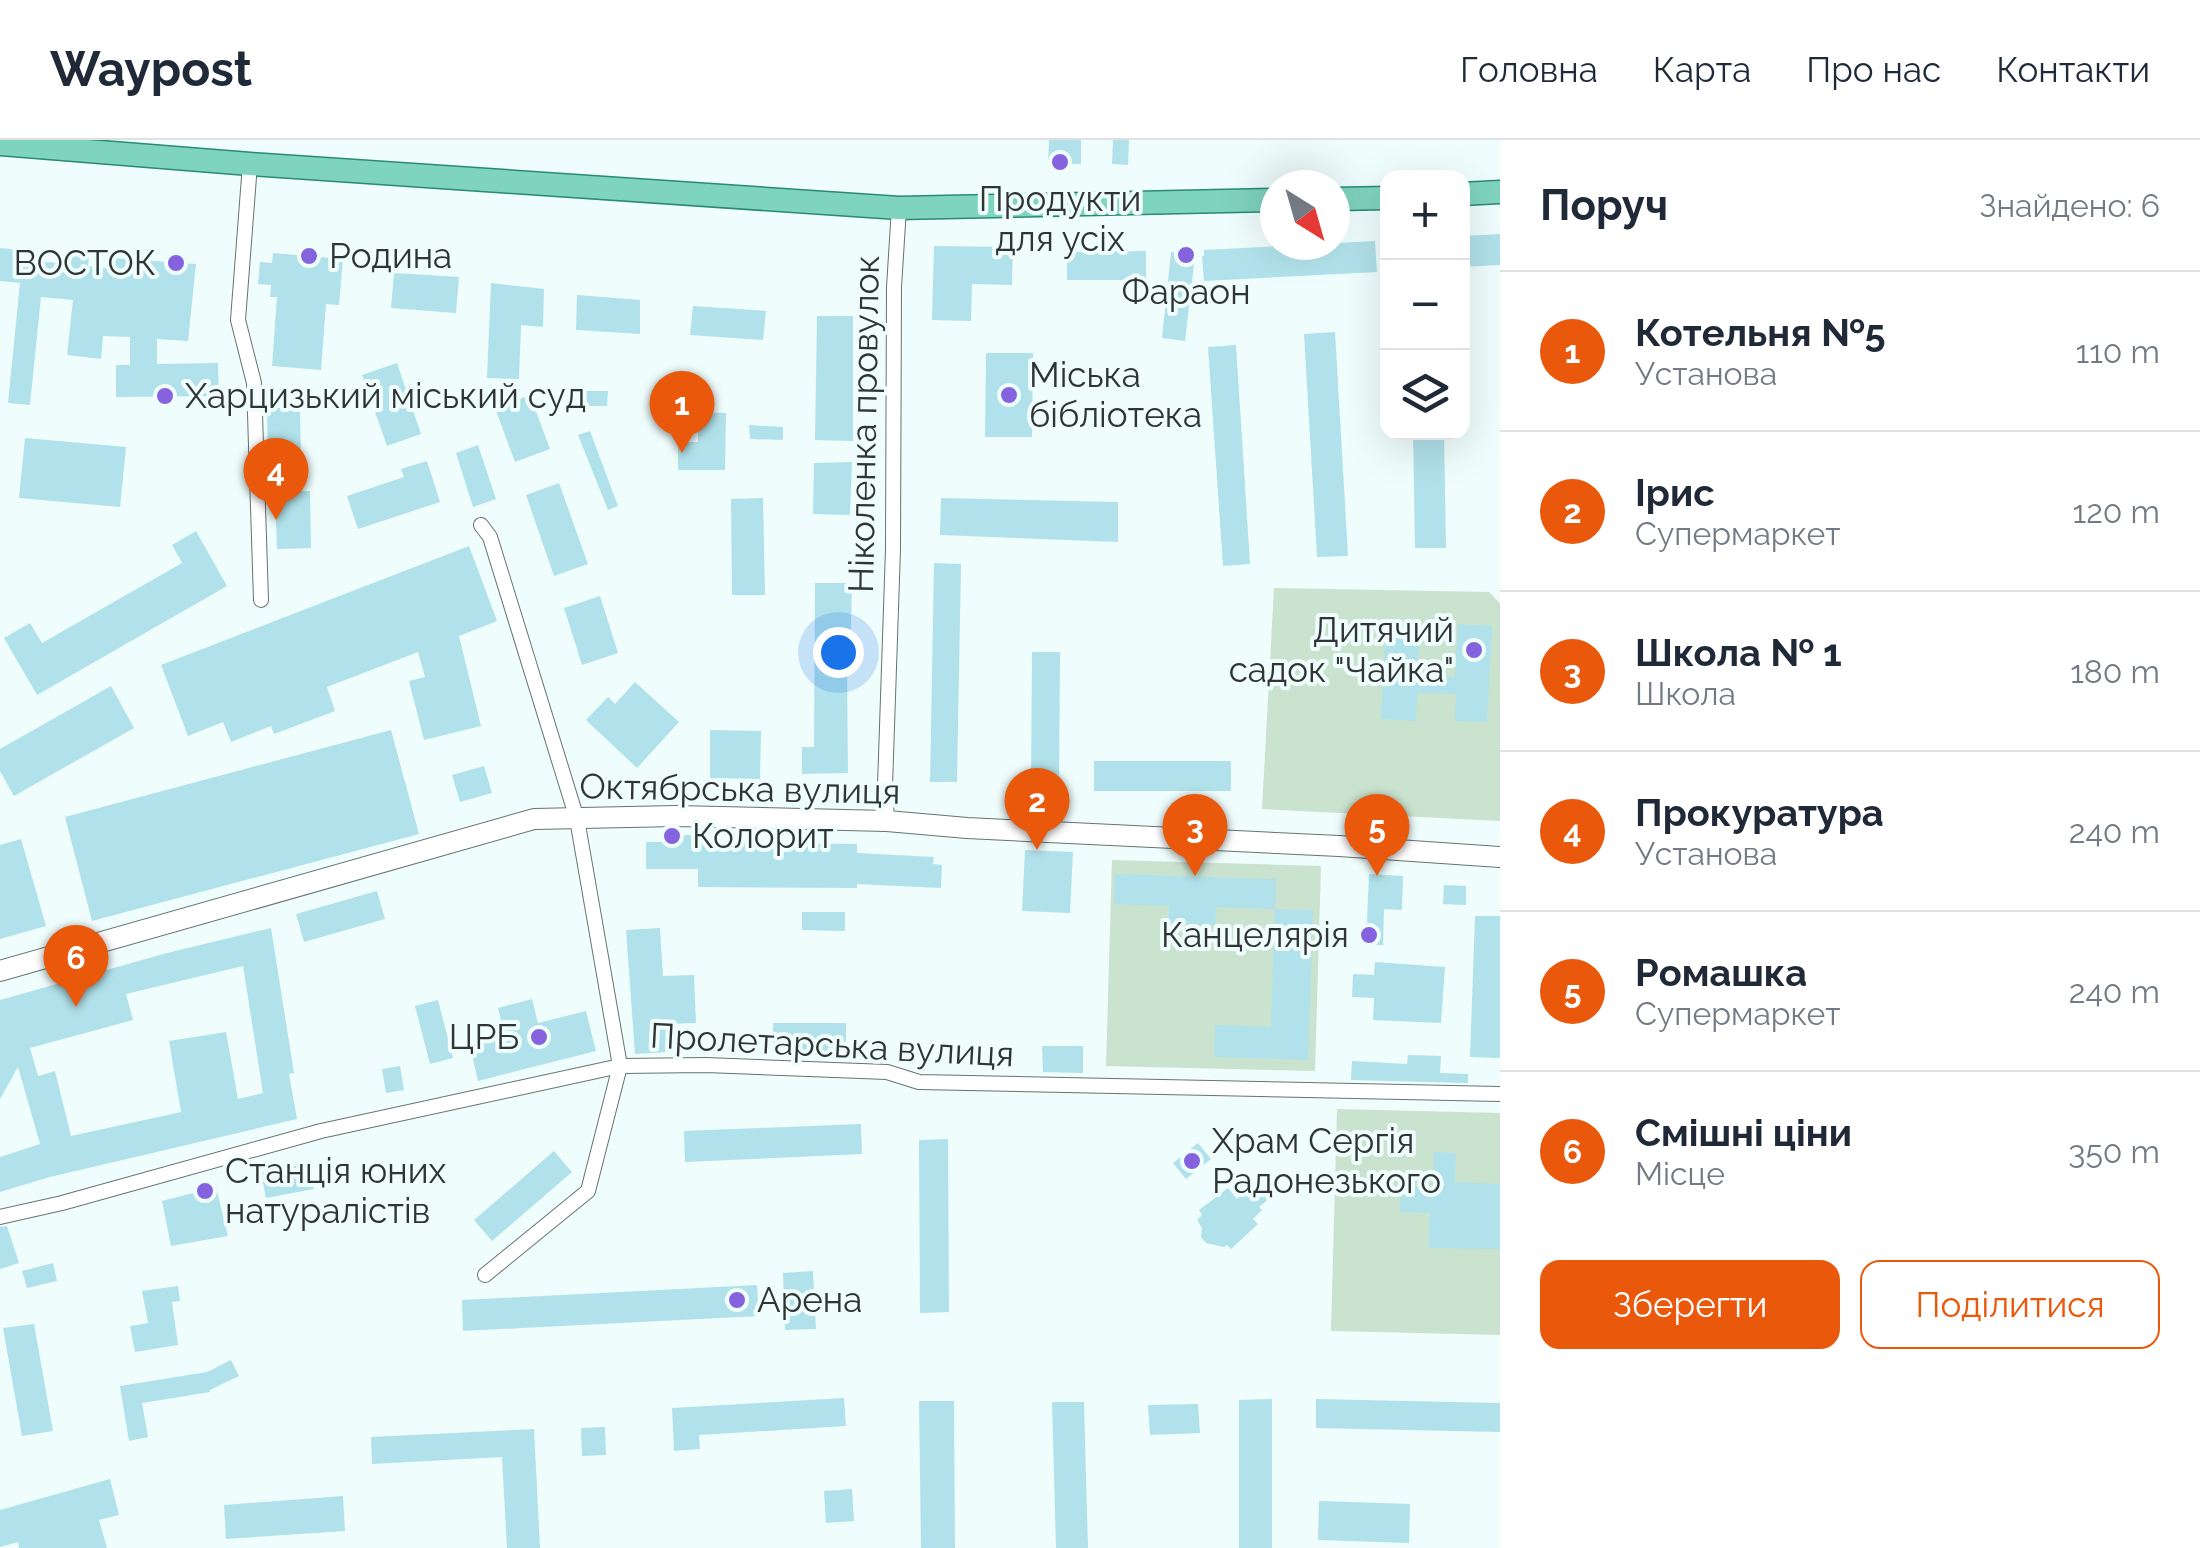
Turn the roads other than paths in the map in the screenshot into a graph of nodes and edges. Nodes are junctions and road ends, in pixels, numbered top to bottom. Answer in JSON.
{"nodes":[{"id":1,"x":0,"y":144,"type":"edge"},
{"id":2,"x":250,"y":164,"type":"junction"},
{"id":3,"x":1500,"y":192,"type":"edge"},
{"id":4,"x":1470,"y":194,"type":"edge"},
{"id":5,"x":1350,"y":198,"type":"edge"},
{"id":6,"x":1380,"y":198,"type":"edge"},
{"id":7,"x":1260,"y":200,"type":"edge"},
{"id":8,"x":899,"y":208,"type":"junction"},
{"id":9,"x":482,"y":524,"type":"dead end"},
{"id":10,"x":260,"y":600,"type":"dead end"},
{"id":11,"x":576,"y":819,"type":"junction"},
{"id":12,"x":887,"y":821,"type":"junction"},
{"id":13,"x":1500,"y":857,"type":"edge"},
{"id":14,"x":0,"y":971,"type":"edge"},
{"id":15,"x":620,"y":1066,"type":"junction"},
{"id":16,"x":1500,"y":1094,"type":"edge"},
{"id":17,"x":0,"y":1218,"type":"edge"},
{"id":18,"x":485,"y":1275,"type":"dead end"}],
"edges":[{"from":1,"to":2,"type":"main road"},
{"from":2,"to":8,"type":"main road"},
{"from":2,"to":10,"type":"street"},
{"from":3,"to":4,"type":"main road"},
{"from":5,"to":6,"type":"main road"},
{"from":7,"to":8,"type":"main road"},
{"from":8,"to":12,"type":"street","name":"Ніколенка провулок"},
{"from":9,"to":11,"type":"street"},
{"from":11,"to":12,"type":"main road","name":"Октябрська вулиця"},
{"from":11,"to":14,"type":"main road","name":"Октябрська вулиця"},
{"from":11,"to":15,"type":"street"},
{"from":12,"to":13,"type":"main road","name":"Октябрська вулиця"},
{"from":15,"to":16,"type":"street","name":"Пролетарська вулиця"},
{"from":15,"to":17,"type":"street","name":"Пролетарська вулиця"},
{"from":15,"to":18,"type":"street"}]}
